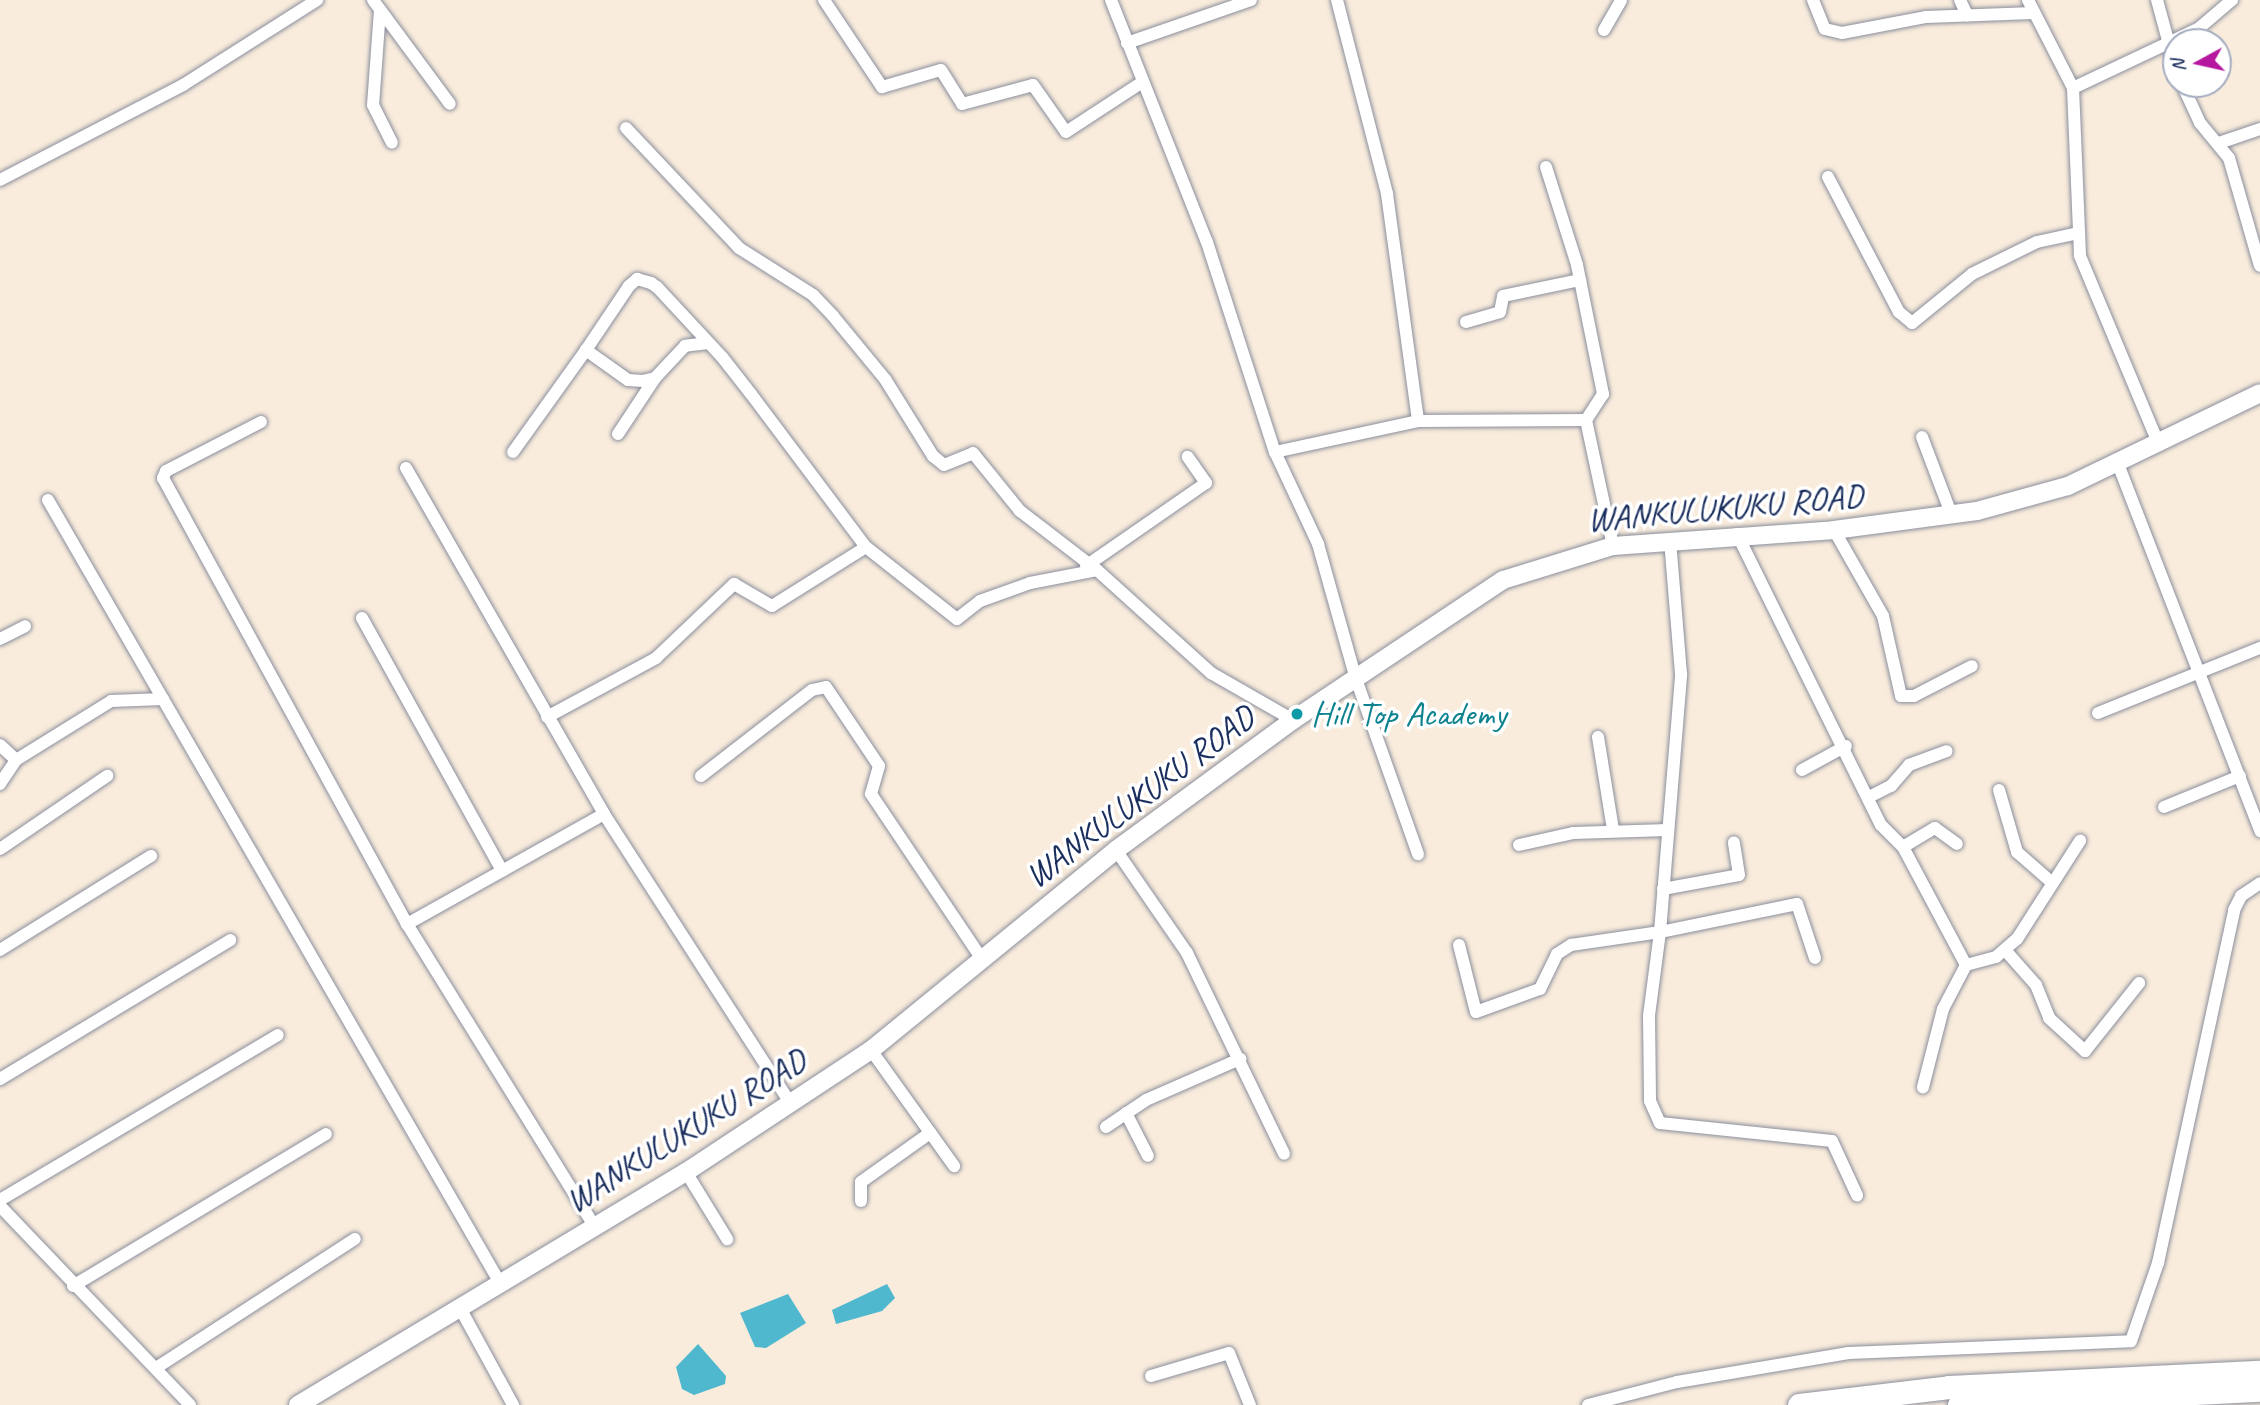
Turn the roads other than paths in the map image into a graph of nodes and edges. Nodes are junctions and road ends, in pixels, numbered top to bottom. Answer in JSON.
{"nodes":[{"id":1,"x":317,"y":0,"type":"edge"},
{"id":2,"x":824,"y":0,"type":"edge"},
{"id":3,"x":1111,"y":0,"type":"edge"},
{"id":4,"x":1251,"y":0,"type":"edge"},
{"id":5,"x":1337,"y":0,"type":"edge"},
{"id":6,"x":1622,"y":0,"type":"edge"},
{"id":7,"x":1813,"y":0,"type":"edge"},
{"id":8,"x":1960,"y":0,"type":"edge"},
{"id":9,"x":2157,"y":0,"type":"edge"},
{"id":10,"x":2232,"y":0,"type":"edge"},
{"id":11,"x":377,"y":5,"type":"edge"},
{"id":12,"x":2031,"y":6,"type":"edge"},
{"id":13,"x":1968,"y":15,"type":"junction"},
{"id":14,"x":2163,"y":28,"type":"edge"},
{"id":15,"x":2199,"y":28,"type":"edge"},
{"id":16,"x":1604,"y":30,"type":"dead end"},
{"id":17,"x":1127,"y":43,"type":"junction"},
{"id":18,"x":2162,"y":45,"type":"edge"},
{"id":19,"x":1141,"y":83,"type":"junction"},
{"id":20,"x":2073,"y":88,"type":"junction"},
{"id":21,"x":2188,"y":98,"type":"edge"},
{"id":22,"x":450,"y":104,"type":"dead end"},
{"id":23,"x":626,"y":128,"type":"dead end"},
{"id":24,"x":2260,"y":129,"type":"edge"},
{"id":25,"x":392,"y":143,"type":"dead end"},
{"id":26,"x":2219,"y":143,"type":"junction"},
{"id":27,"x":1546,"y":167,"type":"dead end"},
{"id":28,"x":1828,"y":177,"type":"dead end"},
{"id":29,"x":0,"y":180,"type":"edge"},
{"id":30,"x":2079,"y":233,"type":"junction"},
{"id":31,"x":2260,"y":266,"type":"edge"},
{"id":32,"x":1580,"y":281,"type":"junction"},
{"id":33,"x":1466,"y":322,"type":"dead end"},
{"id":34,"x":708,"y":342,"type":"junction"},
{"id":35,"x":586,"y":350,"type":"junction"},
{"id":36,"x":655,"y":378,"type":"junction"},
{"id":37,"x":2260,"y":393,"type":"edge"},
{"id":38,"x":1418,"y":421,"type":"junction"},
{"id":39,"x":1586,"y":421,"type":"junction"},
{"id":40,"x":261,"y":422,"type":"dead end"},
{"id":41,"x":618,"y":434,"type":"dead end"},
{"id":42,"x":1922,"y":437,"type":"dead end"},
{"id":43,"x":2159,"y":445,"type":"junction"},
{"id":44,"x":513,"y":452,"type":"dead end"},
{"id":45,"x":1275,"y":452,"type":"junction"},
{"id":46,"x":1188,"y":457,"type":"dead end"},
{"id":47,"x":2118,"y":464,"type":"junction"},
{"id":48,"x":406,"y":468,"type":"dead end"},
{"id":49,"x":48,"y":500,"type":"dead end"},
{"id":50,"x":1952,"y":516,"type":"junction"},
{"id":51,"x":1834,"y":530,"type":"junction"},
{"id":52,"x":1737,"y":534,"type":"junction"},
{"id":53,"x":1670,"y":539,"type":"junction"},
{"id":54,"x":1614,"y":546,"type":"junction"},
{"id":55,"x":866,"y":547,"type":"junction"},
{"id":56,"x":1092,"y":568,"type":"junction"},
{"id":57,"x":362,"y":618,"type":"dead end"},
{"id":58,"x":25,"y":626,"type":"dead end"},
{"id":59,"x":0,"y":639,"type":"edge"},
{"id":60,"x":2260,"y":648,"type":"edge"},
{"id":61,"x":1972,"y":666,"type":"dead end"},
{"id":62,"x":2198,"y":670,"type":"junction"},
{"id":63,"x":1356,"y":679,"type":"junction"},
{"id":64,"x":163,"y":699,"type":"junction"},
{"id":65,"x":2098,"y":713,"type":"dead end"},
{"id":66,"x":547,"y":717,"type":"junction"},
{"id":67,"x":1293,"y":720,"type":"junction"},
{"id":68,"x":1598,"y":737,"type":"dead end"},
{"id":69,"x":0,"y":746,"type":"edge"},
{"id":70,"x":1846,"y":746,"type":"junction"},
{"id":71,"x":1947,"y":751,"type":"dead end"},
{"id":72,"x":16,"y":760,"type":"junction"},
{"id":73,"x":1802,"y":770,"type":"dead end"},
{"id":74,"x":107,"y":776,"type":"dead end"},
{"id":75,"x":701,"y":776,"type":"dead end"},
{"id":76,"x":2240,"y":776,"type":"junction"},
{"id":77,"x":0,"y":784,"type":"edge"},
{"id":78,"x":1999,"y":790,"type":"dead end"},
{"id":79,"x":1869,"y":797,"type":"junction"},
{"id":80,"x":2164,"y":807,"type":"dead end"},
{"id":81,"x":604,"y":814,"type":"junction"},
{"id":82,"x":1613,"y":830,"type":"junction"},
{"id":83,"x":1668,"y":830,"type":"junction"},
{"id":84,"x":2260,"y":831,"type":"edge"},
{"id":85,"x":2080,"y":841,"type":"dead end"},
{"id":86,"x":1734,"y":842,"type":"dead end"},
{"id":87,"x":1957,"y":844,"type":"dead end"},
{"id":88,"x":1519,"y":845,"type":"dead end"},
{"id":89,"x":1903,"y":847,"type":"junction"},
{"id":90,"x":0,"y":849,"type":"edge"},
{"id":91,"x":1116,"y":850,"type":"junction"},
{"id":92,"x":1418,"y":854,"type":"dead end"},
{"id":93,"x":151,"y":856,"type":"dead end"},
{"id":94,"x":502,"y":871,"type":"junction"},
{"id":95,"x":2050,"y":881,"type":"junction"},
{"id":96,"x":2260,"y":883,"type":"edge"},
{"id":97,"x":1663,"y":889,"type":"junction"},
{"id":98,"x":407,"y":925,"type":"junction"},
{"id":99,"x":1660,"y":932,"type":"junction"},
{"id":100,"x":230,"y":940,"type":"dead end"},
{"id":101,"x":1460,"y":945,"type":"dead end"},
{"id":102,"x":0,"y":950,"type":"edge"},
{"id":103,"x":2005,"y":950,"type":"junction"},
{"id":104,"x":1815,"y":958,"type":"dead end"},
{"id":105,"x":982,"y":959,"type":"junction"},
{"id":106,"x":1966,"y":965,"type":"junction"},
{"id":107,"x":2140,"y":983,"type":"dead end"},
{"id":108,"x":278,"y":1035,"type":"dead end"},
{"id":109,"x":871,"y":1050,"type":"junction"},
{"id":110,"x":1240,"y":1059,"type":"junction"},
{"id":111,"x":0,"y":1079,"type":"edge"},
{"id":112,"x":1923,"y":1087,"type":"dead end"},
{"id":113,"x":791,"y":1104,"type":"junction"},
{"id":114,"x":1126,"y":1113,"type":"junction"},
{"id":115,"x":1106,"y":1127,"type":"dead end"},
{"id":116,"x":930,"y":1133,"type":"junction"},
{"id":117,"x":326,"y":1134,"type":"dead end"},
{"id":118,"x":1284,"y":1154,"type":"dead end"},
{"id":119,"x":1148,"y":1156,"type":"dead end"},
{"id":120,"x":954,"y":1166,"type":"dead end"},
{"id":121,"x":686,"y":1172,"type":"junction"},
{"id":122,"x":1857,"y":1195,"type":"dead end"},
{"id":123,"x":0,"y":1200,"type":"edge"},
{"id":124,"x":861,"y":1201,"type":"dead end"},
{"id":125,"x":0,"y":1206,"type":"edge"},
{"id":126,"x":595,"y":1227,"type":"junction"},
{"id":127,"x":355,"y":1239,"type":"dead end"},
{"id":128,"x":727,"y":1239,"type":"dead end"},
{"id":129,"x":500,"y":1283,"type":"junction"},
{"id":130,"x":73,"y":1286,"type":"junction"},
{"id":131,"x":460,"y":1308,"type":"junction"},
{"id":132,"x":156,"y":1368,"type":"junction"},
{"id":133,"x":2260,"y":1372,"type":"edge"},
{"id":134,"x":1151,"y":1376,"type":"dead end"},
{"id":135,"x":2260,"y":1390,"type":"edge"},
{"id":136,"x":190,"y":1405,"type":"edge"},
{"id":137,"x":298,"y":1405,"type":"edge"},
{"id":138,"x":513,"y":1405,"type":"edge"},
{"id":139,"x":1250,"y":1405,"type":"edge"},
{"id":140,"x":1588,"y":1405,"type":"edge"},
{"id":141,"x":1799,"y":1405,"type":"edge"},
{"id":142,"x":1959,"y":1405,"type":"edge"}],
"edges":[{"from":1,"to":29,"type":"street"},
{"from":2,"to":19,"type":"street"},
{"from":3,"to":17,"type":"street"},
{"from":4,"to":17,"type":"street"},
{"from":5,"to":38,"type":"street"},
{"from":6,"to":16,"type":"street"},
{"from":7,"to":13,"type":"street"},
{"from":8,"to":13,"type":"street"},
{"from":9,"to":14,"type":"street"},
{"from":10,"to":15,"type":"street"},
{"from":11,"to":22,"type":"street"},
{"from":11,"to":25,"type":"street"},
{"from":12,"to":13,"type":"street"},
{"from":12,"to":20,"type":"street"},
{"from":17,"to":19,"type":"street"},
{"from":18,"to":20,"type":"street"},
{"from":19,"to":45,"type":"street"},
{"from":20,"to":30,"type":"street"},
{"from":21,"to":26,"type":"street"},
{"from":23,"to":56,"type":"street"},
{"from":24,"to":26,"type":"street"},
{"from":26,"to":31,"type":"street"},
{"from":27,"to":32,"type":"street"},
{"from":28,"to":30,"type":"street"},
{"from":30,"to":43,"type":"street"},
{"from":32,"to":33,"type":"street"},
{"from":32,"to":39,"type":"street"},
{"from":34,"to":35,"type":"street"},
{"from":34,"to":36,"type":"street"},
{"from":34,"to":55,"type":"street"},
{"from":35,"to":36,"type":"street"},
{"from":35,"to":44,"type":"street"},
{"from":36,"to":41,"type":"street"},
{"from":37,"to":43,"type":"main road","name":"WANKULUKUKU ROAD"},
{"from":38,"to":39,"type":"street"},
{"from":38,"to":45,"type":"street"},
{"from":39,"to":54,"type":"street"},
{"from":40,"to":98,"type":"street"},
{"from":42,"to":50,"type":"street"},
{"from":43,"to":47,"type":"main road","name":"WANKULUKUKU ROAD"},
{"from":45,"to":63,"type":"street"},
{"from":46,"to":56,"type":"street"},
{"from":47,"to":50,"type":"main road","name":"WANKULUKUKU ROAD"},
{"from":47,"to":62,"type":"street"},
{"from":48,"to":66,"type":"street"},
{"from":49,"to":64,"type":"street"},
{"from":50,"to":51,"type":"main road","name":"WANKULUKUKU ROAD"},
{"from":51,"to":52,"type":"main road","name":"WANKULUKUKU ROAD"},
{"from":51,"to":61,"type":"street"},
{"from":52,"to":53,"type":"main road","name":"WANKULUKUKU ROAD"},
{"from":52,"to":70,"type":"street"},
{"from":53,"to":54,"type":"main road","name":"WANKULUKUKU ROAD"},
{"from":53,"to":83,"type":"street"},
{"from":54,"to":63,"type":"main road","name":"WANKULUKUKU ROAD"},
{"from":55,"to":56,"type":"street"},
{"from":55,"to":66,"type":"street"},
{"from":56,"to":67,"type":"street"},
{"from":57,"to":94,"type":"street"},
{"from":58,"to":59,"type":"street"},
{"from":60,"to":62,"type":"street"},
{"from":62,"to":65,"type":"street"},
{"from":62,"to":76,"type":"street"},
{"from":63,"to":67,"type":"main road","name":"WANKULUKUKU ROAD"},
{"from":63,"to":92,"type":"street"},
{"from":64,"to":72,"type":"street"},
{"from":64,"to":129,"type":"street"},
{"from":66,"to":81,"type":"street"},
{"from":67,"to":91,"type":"main road","name":"WANKULUKUKU ROAD"},
{"from":68,"to":82,"type":"street"},
{"from":69,"to":72,"type":"street"},
{"from":70,"to":73,"type":"street"},
{"from":70,"to":79,"type":"street"},
{"from":71,"to":79,"type":"street"},
{"from":72,"to":77,"type":"street"},
{"from":74,"to":90,"type":"street"},
{"from":75,"to":105,"type":"street"},
{"from":76,"to":80,"type":"street"},
{"from":76,"to":84,"type":"street"},
{"from":78,"to":95,"type":"street"},
{"from":79,"to":89,"type":"street"},
{"from":81,"to":94,"type":"street"},
{"from":81,"to":113,"type":"street"},
{"from":82,"to":83,"type":"street"},
{"from":82,"to":88,"type":"street"},
{"from":83,"to":97,"type":"street"},
{"from":85,"to":95,"type":"street"},
{"from":86,"to":97,"type":"street"},
{"from":87,"to":89,"type":"street"},
{"from":89,"to":106,"type":"street"},
{"from":91,"to":105,"type":"main road","name":"WANKULUKUKU ROAD"},
{"from":91,"to":110,"type":"street"},
{"from":93,"to":102,"type":"street"},
{"from":94,"to":98,"type":"street"},
{"from":95,"to":103,"type":"street"},
{"from":96,"to":140,"type":"street"},
{"from":97,"to":99,"type":"street"},
{"from":98,"to":126,"type":"street"},
{"from":99,"to":101,"type":"street"},
{"from":99,"to":104,"type":"street"},
{"from":99,"to":122,"type":"street"},
{"from":100,"to":111,"type":"street"},
{"from":103,"to":106,"type":"street"},
{"from":103,"to":107,"type":"street"},
{"from":105,"to":109,"type":"main road","name":"WANKULUKUKU ROAD"},
{"from":106,"to":112,"type":"street"},
{"from":108,"to":123,"type":"street"},
{"from":109,"to":113,"type":"main road","name":"WANKULUKUKU ROAD"},
{"from":109,"to":116,"type":"street"},
{"from":110,"to":114,"type":"street"},
{"from":110,"to":118,"type":"street"},
{"from":113,"to":121,"type":"main road","name":"WANKULUKUKU ROAD"},
{"from":114,"to":115,"type":"street"},
{"from":114,"to":119,"type":"street"},
{"from":116,"to":120,"type":"street"},
{"from":116,"to":124,"type":"street"},
{"from":117,"to":130,"type":"street"},
{"from":121,"to":126,"type":"main road","name":"WANKULUKUKU ROAD"},
{"from":121,"to":128,"type":"street"},
{"from":125,"to":130,"type":"street"},
{"from":126,"to":129,"type":"main road","name":"WANKULUKUKU ROAD"},
{"from":127,"to":132,"type":"street"},
{"from":129,"to":131,"type":"main road","name":"WANKULUKUKU ROAD"},
{"from":130,"to":132,"type":"street"},
{"from":131,"to":137,"type":"main road","name":"WANKULUKUKU ROAD"},
{"from":131,"to":138,"type":"street"},
{"from":132,"to":136,"type":"street"},
{"from":133,"to":141,"type":"highway"},
{"from":134,"to":139,"type":"street"},
{"from":135,"to":142,"type":"highway"}]}
